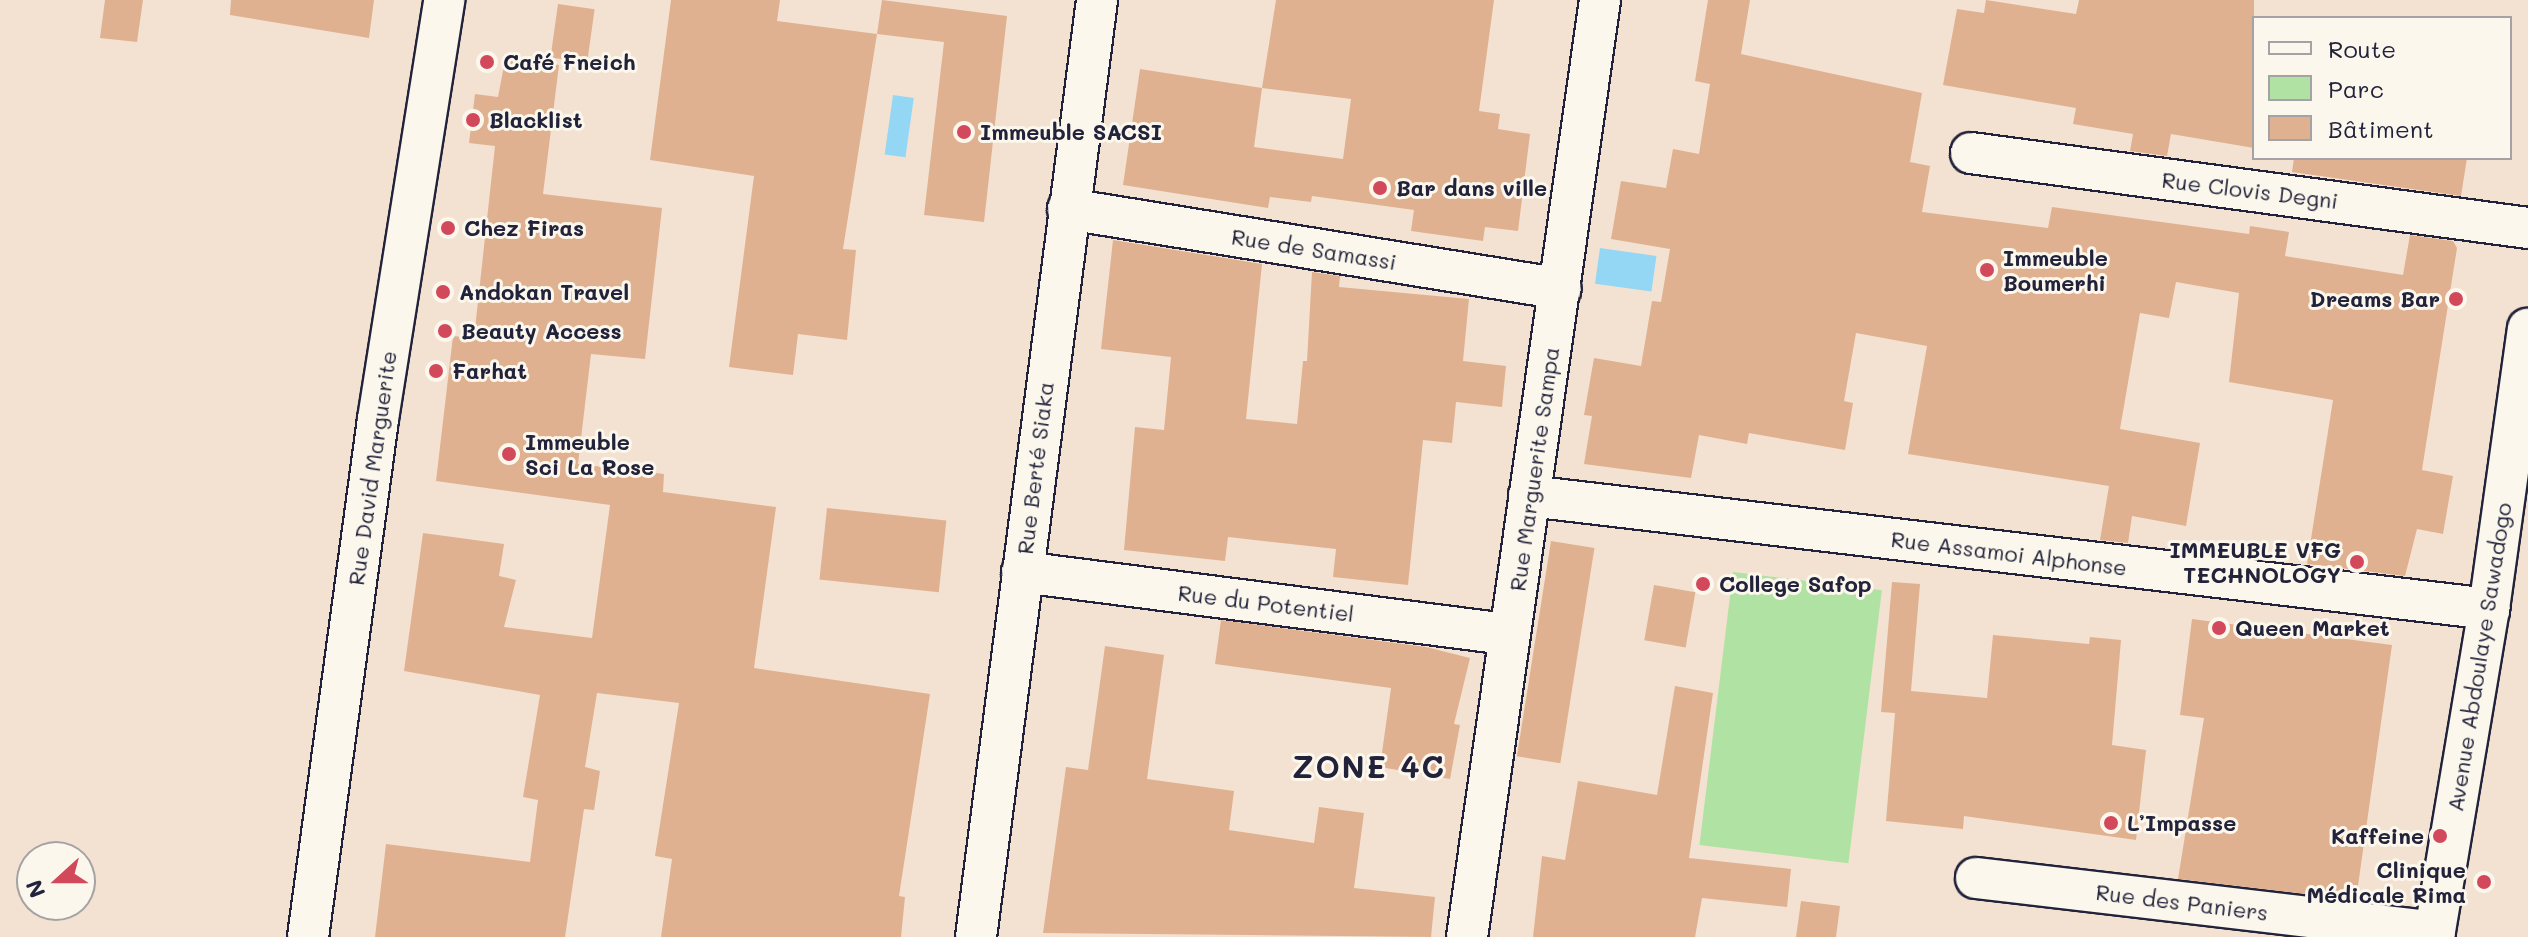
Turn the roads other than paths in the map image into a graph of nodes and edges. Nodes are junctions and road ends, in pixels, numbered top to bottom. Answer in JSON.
{"nodes":[{"id":1,"x":444,"y":0,"type":"edge"},
{"id":2,"x":1097,"y":0,"type":"edge"},
{"id":3,"x":1600,"y":0,"type":"edge"},
{"id":4,"x":1971,"y":153,"type":"dead end"},
{"id":5,"x":1068,"y":209,"type":"junction"},
{"id":6,"x":2528,"y":228,"type":"edge"},
{"id":7,"x":1561,"y":289,"type":"junction"},
{"id":8,"x":2528,"y":329,"type":"edge"},
{"id":9,"x":1529,"y":496,"type":"junction"},
{"id":10,"x":1022,"y":572,"type":"junction"},
{"id":11,"x":2489,"y":609,"type":"junction"},
{"id":12,"x":1509,"y":634,"type":"junction"},
{"id":13,"x":1976,"y":878,"type":"dead end"},
{"id":14,"x":2434,"y":934,"type":"edge"},
{"id":15,"x":308,"y":937,"type":"edge"},
{"id":16,"x":976,"y":937,"type":"edge"},
{"id":17,"x":1467,"y":937,"type":"edge"}],
"edges":[{"from":1,"to":15,"type":"street","name":"Rue David Marguerite"},
{"from":2,"to":5,"type":"street","name":"Rue Berté Siaka"},
{"from":3,"to":7,"type":"street","name":"Rue Marguerite Sampa"},
{"from":4,"to":6,"type":"street","name":"Rue Clovis Degni"},
{"from":5,"to":7,"type":"street","name":"Rue de Samassi"},
{"from":5,"to":10,"type":"street","name":"Rue Berté Siaka"},
{"from":7,"to":9,"type":"street","name":"Rue Marguerite Sampa"},
{"from":8,"to":11,"type":"street","name":"Avenue Abdoulaye Sawadogo"},
{"from":9,"to":11,"type":"street","name":"Rue Assamoi Alphonse"},
{"from":9,"to":12,"type":"street","name":"Rue Marguerite Sampa"},
{"from":10,"to":12,"type":"street","name":"Rue du Potentiel"},
{"from":10,"to":16,"type":"street","name":"Rue Berté Siaka"},
{"from":11,"to":14,"type":"street","name":"Avenue Abdoulaye Sawadogo"},
{"from":12,"to":17,"type":"street","name":"Rue Marguerite Sampa"},
{"from":13,"to":14,"type":"street","name":"Rue des Paniers"}]}
